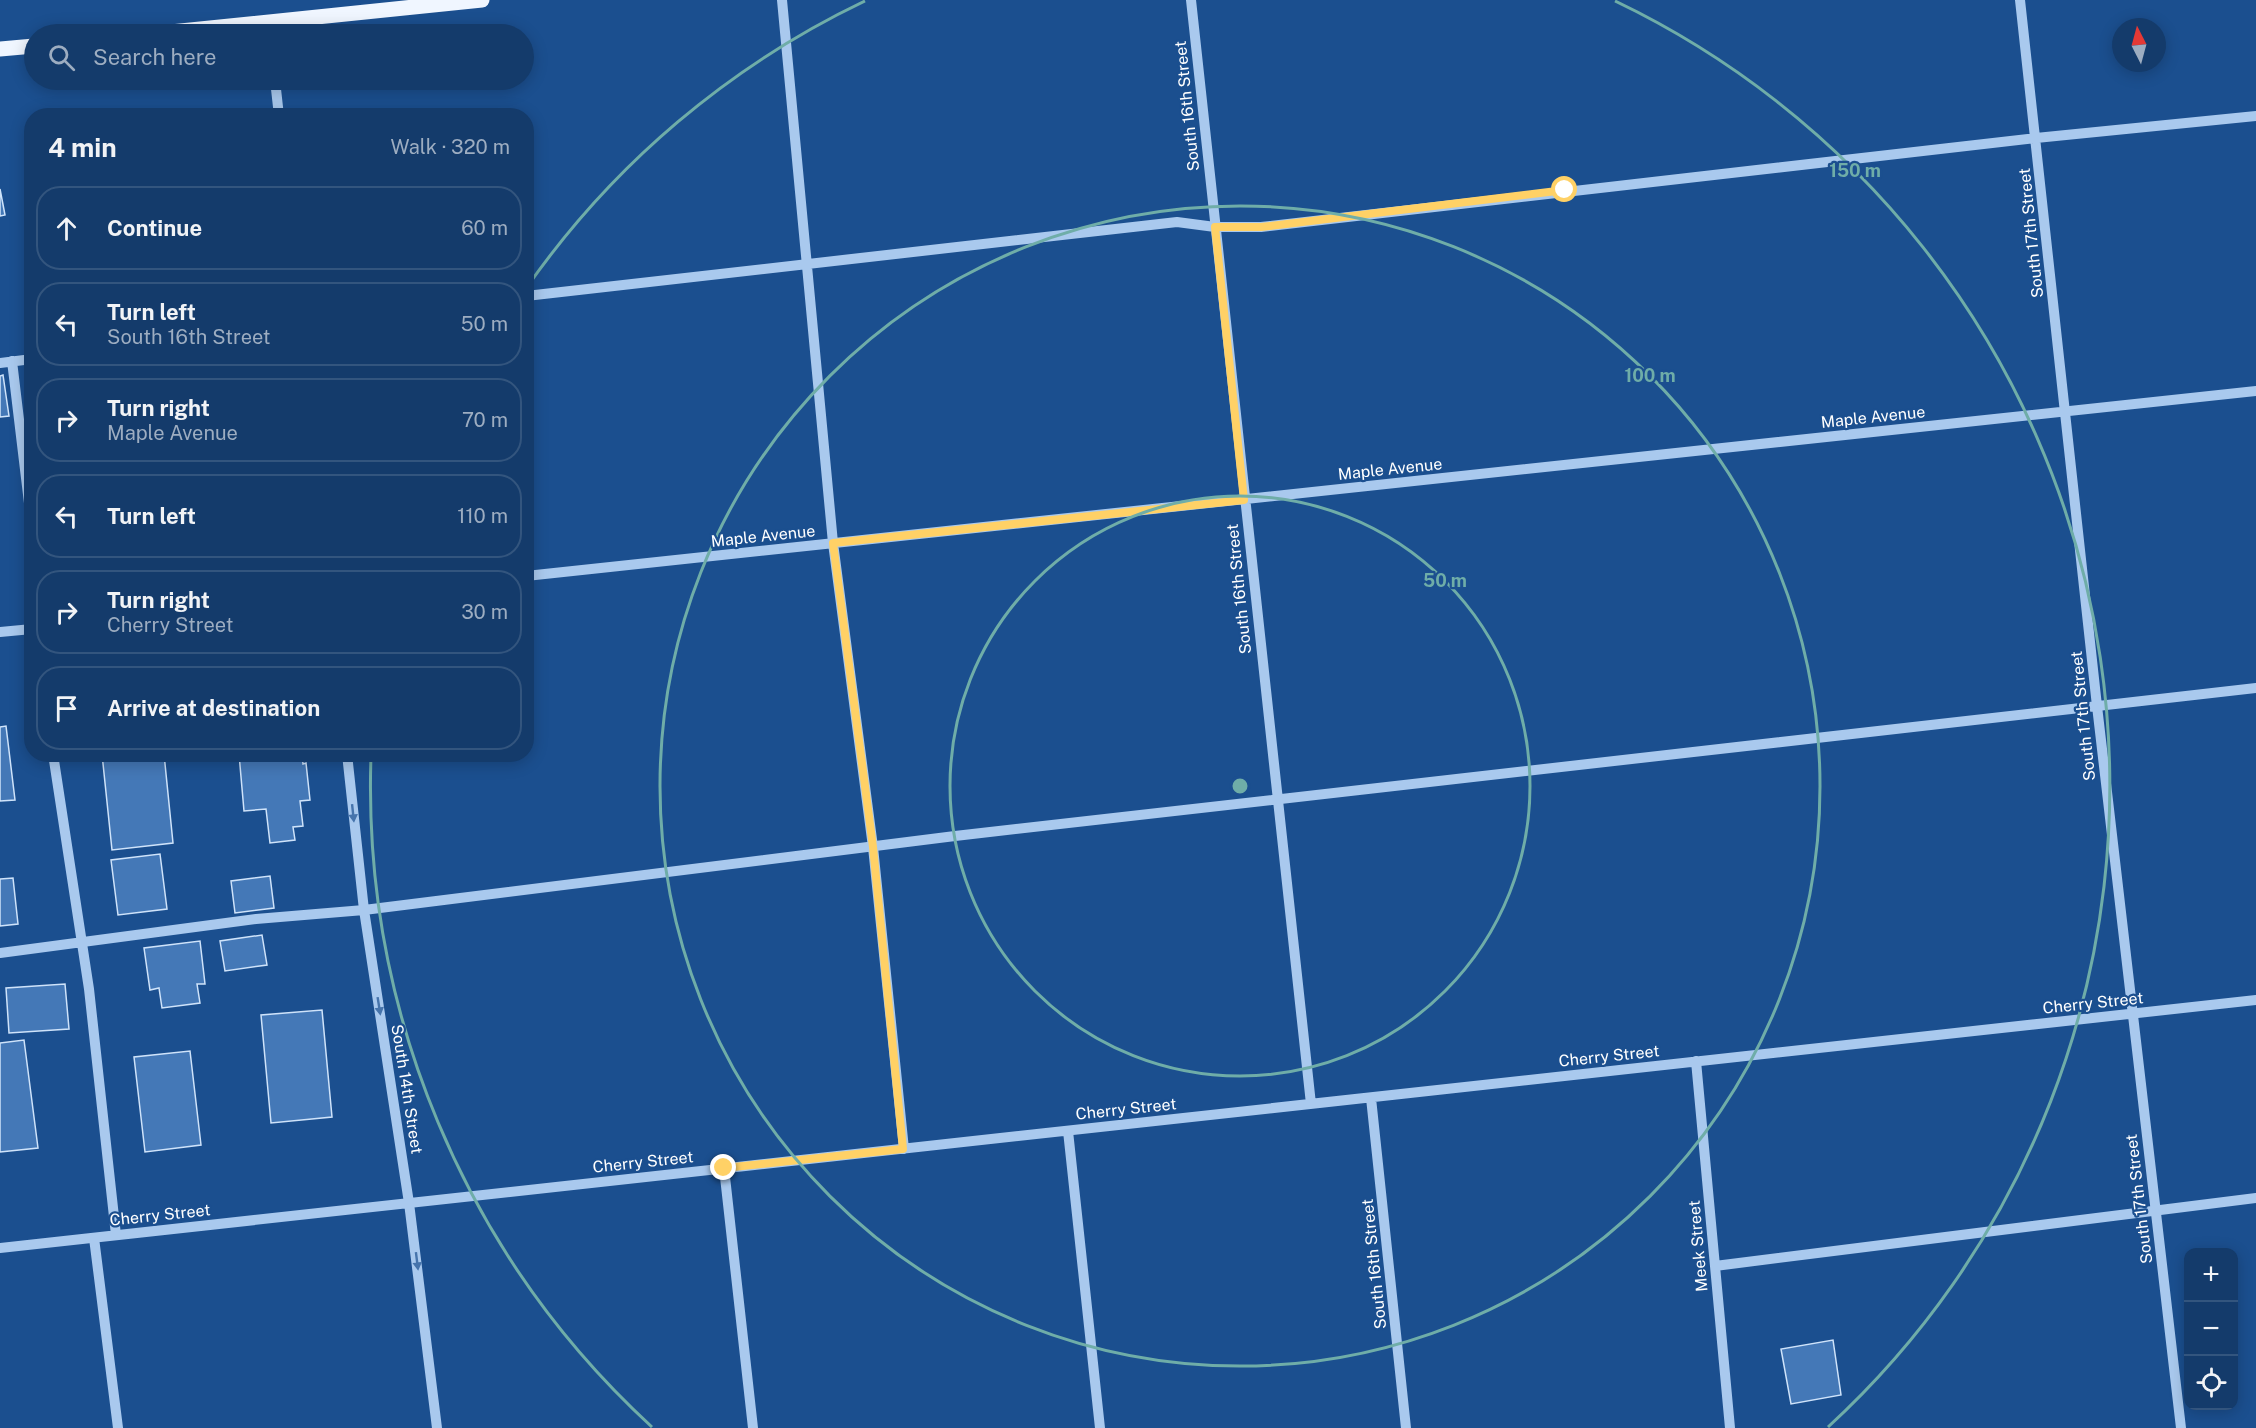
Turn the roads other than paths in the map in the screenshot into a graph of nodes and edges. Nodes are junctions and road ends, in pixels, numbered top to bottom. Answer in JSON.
{"nodes":[{"id":1,"x":482,"y":0,"type":"edge"},
{"id":2,"x":782,"y":0,"type":"edge"},
{"id":3,"x":1191,"y":0,"type":"edge"},
{"id":4,"x":2020,"y":0,"type":"edge"},
{"id":5,"x":307,"y":24,"type":"edge"},
{"id":6,"x":24,"y":47,"type":"edge"},
{"id":7,"x":0,"y":49,"type":"edge"},
{"id":8,"x":276,"y":90,"type":"edge"},
{"id":9,"x":278,"y":108,"type":"edge"},
{"id":10,"x":2256,"y":116,"type":"edge"},
{"id":11,"x":2036,"y":138,"type":"junction"},
{"id":12,"x":1215,"y":227,"type":"junction"},
{"id":13,"x":807,"y":266,"type":"junction"},
{"id":14,"x":534,"y":295,"type":"edge"},
{"id":15,"x":24,"y":360,"type":"edge"},
{"id":16,"x":12,"y":362,"type":"junction"},
{"id":17,"x":0,"y":363,"type":"edge"},
{"id":18,"x":2256,"y":391,"type":"edge"},
{"id":19,"x":2065,"y":411,"type":"junction"},
{"id":20,"x":24,"y":462,"type":"edge"},
{"id":21,"x":1244,"y":500,"type":"junction"},
{"id":22,"x":833,"y":543,"type":"junction"},
{"id":23,"x":534,"y":575,"type":"edge"},
{"id":24,"x":24,"y":630,"type":"edge"},
{"id":25,"x":0,"y":632,"type":"edge"},
{"id":26,"x":2256,"y":688,"type":"edge"},
{"id":27,"x":2097,"y":706,"type":"junction"},
{"id":28,"x":54,"y":762,"type":"edge"},
{"id":29,"x":348,"y":762,"type":"edge"},
{"id":30,"x":1278,"y":800,"type":"junction"},
{"id":31,"x":873,"y":847,"type":"junction"},
{"id":32,"x":364,"y":910,"type":"junction"},
{"id":33,"x":83,"y":943,"type":"junction"},
{"id":34,"x":0,"y":953,"type":"edge"},
{"id":35,"x":2256,"y":1000,"type":"edge"},
{"id":36,"x":2132,"y":1014,"type":"junction"},
{"id":37,"x":1696,"y":1061,"type":"junction"},
{"id":38,"x":1371,"y":1098,"type":"junction"},
{"id":39,"x":1311,"y":1104,"type":"junction"},
{"id":40,"x":1068,"y":1131,"type":"junction"},
{"id":41,"x":903,"y":1149,"type":"junction"},
{"id":42,"x":724,"y":1168,"type":"junction"},
{"id":43,"x":2256,"y":1198,"type":"edge"},
{"id":44,"x":410,"y":1203,"type":"junction"},
{"id":45,"x":2155,"y":1209,"type":"junction"},
{"id":46,"x":116,"y":1235,"type":"junction"},
{"id":47,"x":94,"y":1238,"type":"junction"},
{"id":48,"x":0,"y":1248,"type":"edge"},
{"id":49,"x":1715,"y":1266,"type":"junction"},
{"id":50,"x":118,"y":1428,"type":"edge"},
{"id":51,"x":437,"y":1428,"type":"edge"},
{"id":52,"x":753,"y":1428,"type":"edge"},
{"id":53,"x":1100,"y":1428,"type":"edge"},
{"id":54,"x":1406,"y":1428,"type":"edge"},
{"id":55,"x":1730,"y":1428,"type":"edge"},
{"id":56,"x":2181,"y":1428,"type":"edge"}],
"edges":[{"from":1,"to":5,"type":"main road"},
{"from":2,"to":13,"type":"street"},
{"from":3,"to":12,"type":"street","name":"South 16th Street"},
{"from":4,"to":11,"type":"street","name":"South 17th Street"},
{"from":6,"to":7,"type":"main road"},
{"from":8,"to":9,"type":"street"},
{"from":10,"to":11,"type":"street"},
{"from":11,"to":12,"type":"street"},
{"from":11,"to":19,"type":"street","name":"South 17th Street"},
{"from":12,"to":13,"type":"street"},
{"from":12,"to":21,"type":"street","name":"South 16th Street"},
{"from":13,"to":14,"type":"street"},
{"from":13,"to":22,"type":"street"},
{"from":15,"to":16,"type":"street"},
{"from":16,"to":17,"type":"street"},
{"from":16,"to":20,"type":"street"},
{"from":18,"to":19,"type":"street","name":"Maple Avenue"},
{"from":19,"to":21,"type":"street","name":"Maple Avenue"},
{"from":19,"to":27,"type":"street","name":"South 17th Street"},
{"from":21,"to":22,"type":"street","name":"Maple Avenue"},
{"from":21,"to":30,"type":"street","name":"South 16th Street"},
{"from":22,"to":23,"type":"street","name":"Maple Avenue"},
{"from":22,"to":31,"type":"street"},
{"from":24,"to":25,"type":"street"},
{"from":26,"to":27,"type":"street"},
{"from":27,"to":30,"type":"street"},
{"from":27,"to":36,"type":"street","name":"South 17th Street"},
{"from":28,"to":33,"type":"street"},
{"from":29,"to":32,"type":"street","name":"South 14th Street","one_way":true},
{"from":30,"to":31,"type":"street"},
{"from":30,"to":39,"type":"street","name":"South 16th Street"},
{"from":31,"to":32,"type":"street"},
{"from":31,"to":41,"type":"street"},
{"from":32,"to":33,"type":"street"},
{"from":32,"to":44,"type":"street","name":"South 14th Street","one_way":true},
{"from":33,"to":34,"type":"street"},
{"from":33,"to":46,"type":"street"},
{"from":35,"to":36,"type":"street","name":"Cherry Street"},
{"from":36,"to":37,"type":"street","name":"Cherry Street"},
{"from":36,"to":45,"type":"street","name":"South 17th Street"},
{"from":37,"to":38,"type":"street","name":"Cherry Street"},
{"from":37,"to":49,"type":"street","name":"Meek Street"},
{"from":38,"to":39,"type":"street","name":"Cherry Street"},
{"from":38,"to":54,"type":"street","name":"South 16th Street"},
{"from":39,"to":40,"type":"street","name":"Cherry Street"},
{"from":40,"to":41,"type":"street","name":"Cherry Street"},
{"from":40,"to":53,"type":"street"},
{"from":41,"to":42,"type":"street","name":"Cherry Street"},
{"from":42,"to":44,"type":"street","name":"Cherry Street"},
{"from":42,"to":52,"type":"street"},
{"from":43,"to":45,"type":"street"},
{"from":44,"to":46,"type":"street","name":"Cherry Street"},
{"from":44,"to":51,"type":"street","name":"South 14th Street","one_way":true},
{"from":45,"to":49,"type":"street"},
{"from":45,"to":56,"type":"street","name":"South 17th Street"},
{"from":46,"to":47,"type":"street","name":"Cherry Street"},
{"from":47,"to":48,"type":"street","name":"Cherry Street"},
{"from":47,"to":50,"type":"street"},
{"from":49,"to":55,"type":"street","name":"Meek Street"}]}
